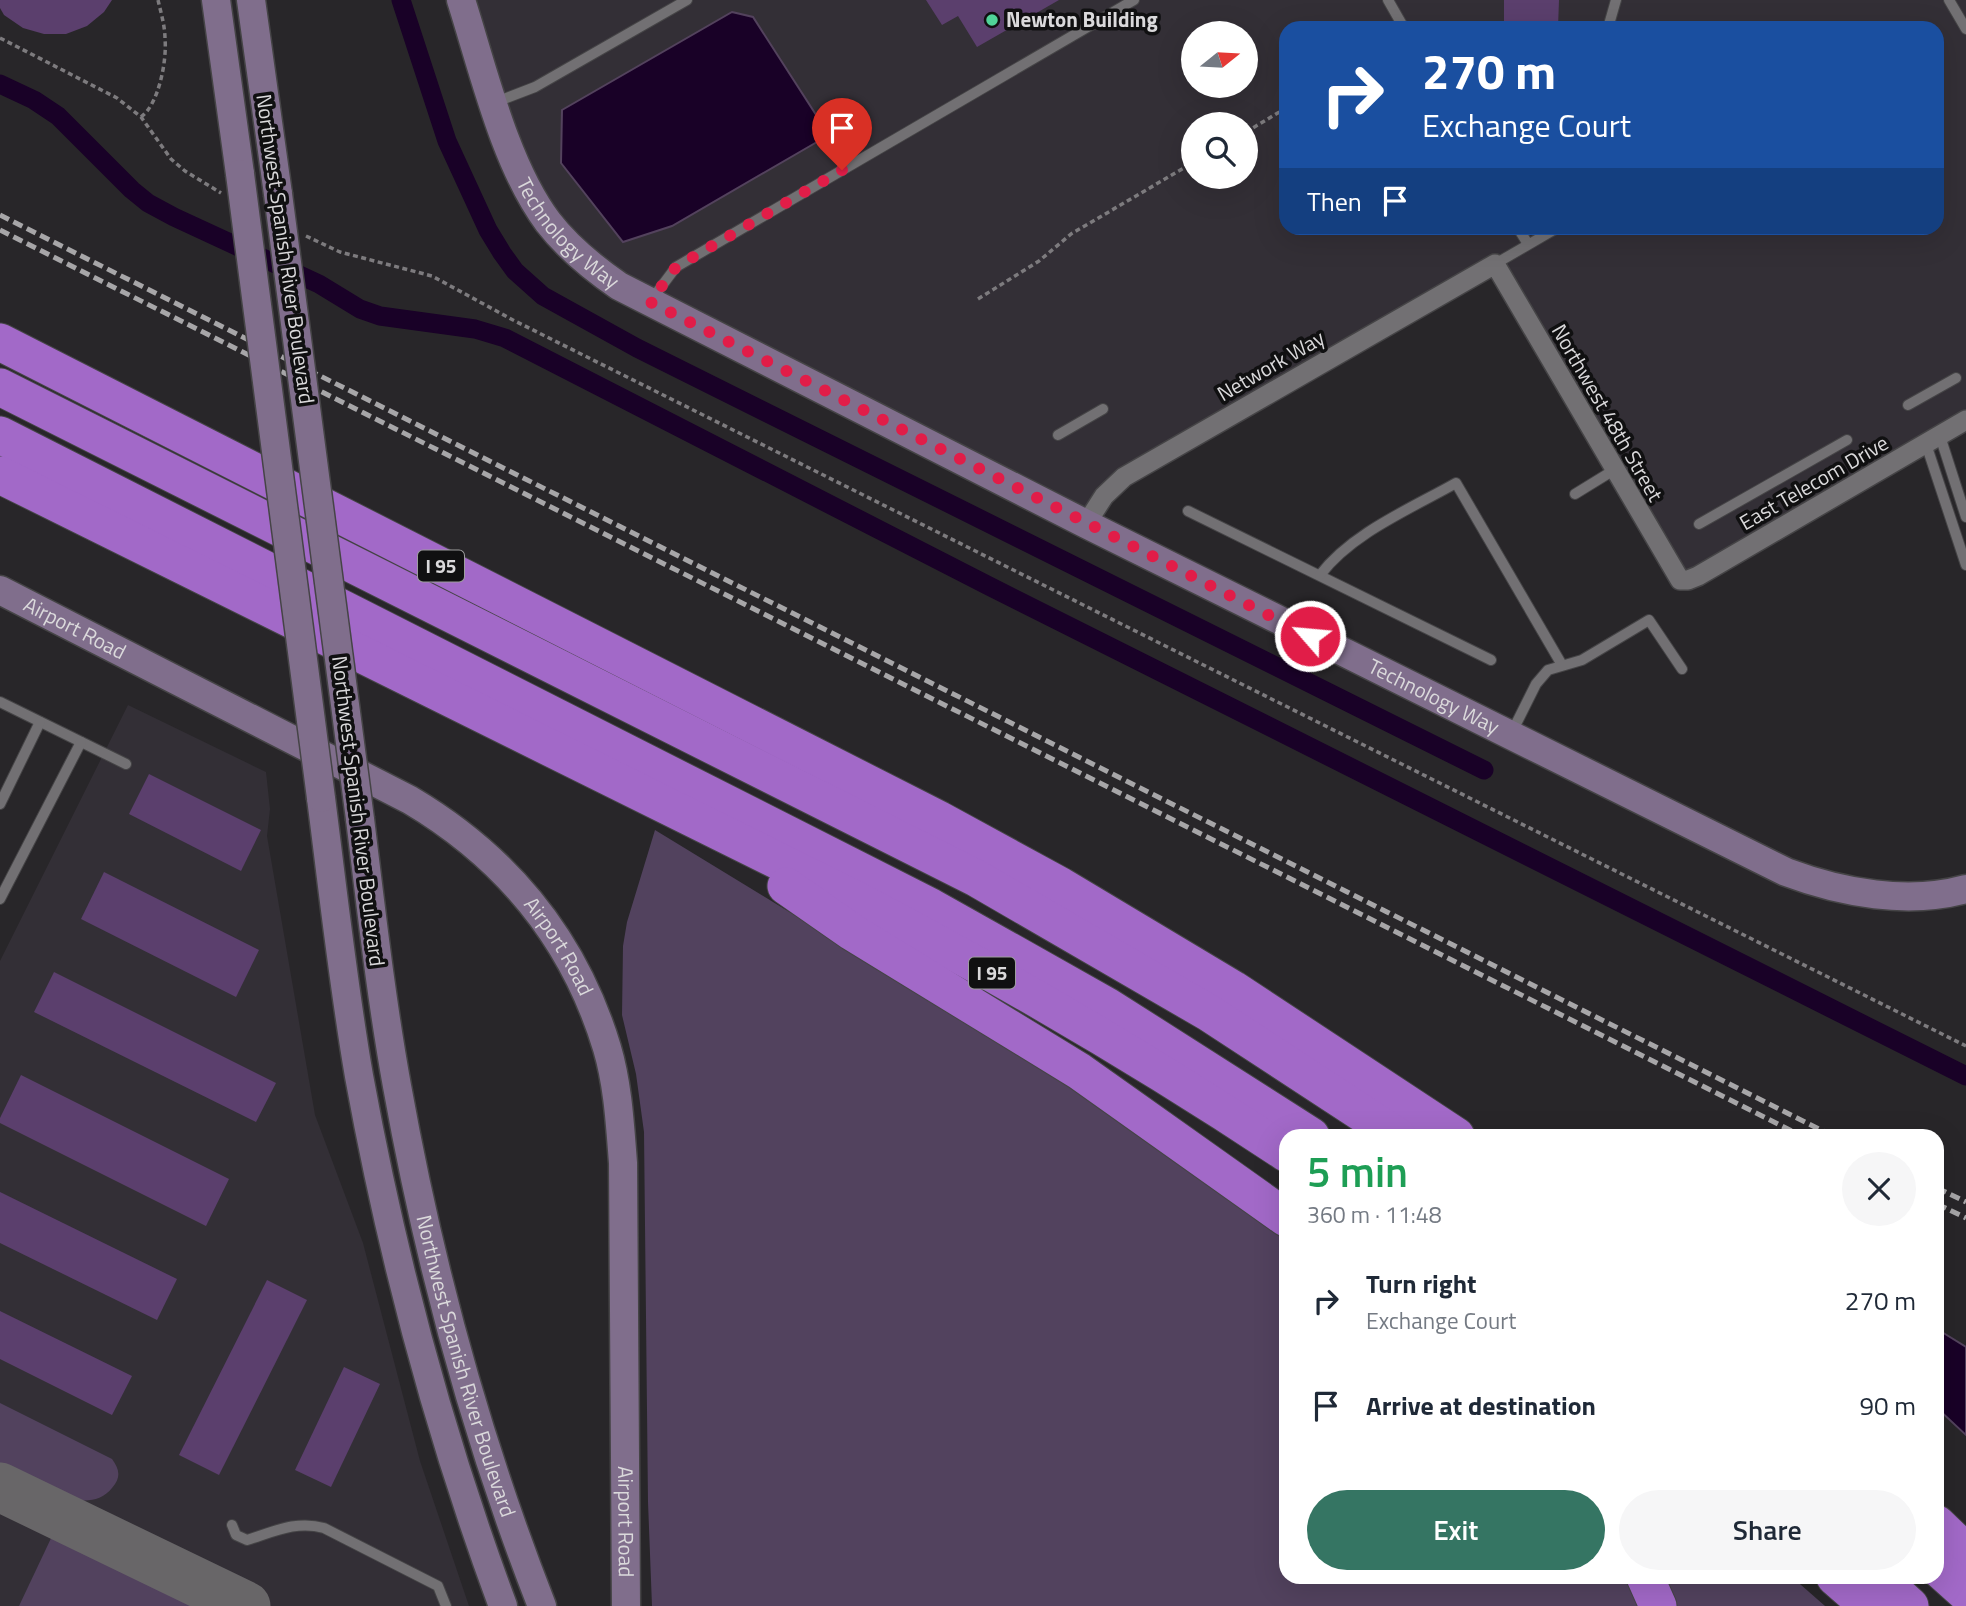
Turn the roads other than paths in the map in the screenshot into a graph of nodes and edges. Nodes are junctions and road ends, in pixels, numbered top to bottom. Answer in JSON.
{"nodes":[{"id":1,"x":216,"y":0,"type":"edge"},
{"id":2,"x":251,"y":0,"type":"edge"},
{"id":3,"x":461,"y":0,"type":"edge"},
{"id":4,"x":687,"y":0,"type":"edge"},
{"id":5,"x":1134,"y":0,"type":"edge"},
{"id":6,"x":1388,"y":0,"type":"edge"},
{"id":7,"x":1616,"y":0,"type":"edge"},
{"id":8,"x":1949,"y":0,"type":"edge"},
{"id":9,"x":1400,"y":21,"type":"edge"},
{"id":10,"x":1610,"y":21,"type":"edge"},
{"id":11,"x":1966,"y":29,"type":"edge"},
{"id":12,"x":494,"y":103,"type":"junction"},
{"id":13,"x":1522,"y":235,"type":"edge"},
{"id":14,"x":1544,"y":235,"type":"edge"},
{"id":15,"x":1528,"y":244,"type":"junction"},
{"id":16,"x":1495,"y":264,"type":"junction"},
{"id":17,"x":650,"y":302,"type":"junction"},
{"id":18,"x":0,"y":342,"type":"edge"},
{"id":19,"x":1956,"y":378,"type":"dead end"},
{"id":20,"x":0,"y":387,"type":"edge"},
{"id":21,"x":1908,"y":405,"type":"dead end"},
{"id":22,"x":1103,"y":409,"type":"dead end"},
{"id":23,"x":1966,"y":420,"type":"edge"},
{"id":24,"x":0,"y":435,"type":"edge"},
{"id":25,"x":1058,"y":435,"type":"dead end"},
{"id":26,"x":1847,"y":440,"type":"dead end"},
{"id":27,"x":1933,"y":440,"type":"junction"},
{"id":28,"x":1614,"y":470,"type":"junction"},
{"id":29,"x":0,"y":475,"type":"edge"},
{"id":30,"x":1575,"y":494,"type":"dead end"},
{"id":31,"x":1188,"y":511,"type":"dead end"},
{"id":32,"x":1965,"y":513,"type":"edge"},
{"id":33,"x":1086,"y":524,"type":"junction"},
{"id":34,"x":1699,"y":524,"type":"dead end"},
{"id":35,"x":1966,"y":565,"type":"edge"},
{"id":36,"x":1320,"y":575,"type":"junction"},
{"id":37,"x":1683,"y":581,"type":"joint"},
{"id":38,"x":0,"y":590,"type":"edge"},
{"id":39,"x":1491,"y":660,"type":"dead end"},
{"id":40,"x":1562,"y":665,"type":"junction"},
{"id":41,"x":1682,"y":669,"type":"dead end"},
{"id":42,"x":0,"y":702,"type":"edge"},
{"id":43,"x":40,"y":722,"type":"junction"},
{"id":44,"x":1510,"y":736,"type":"junction"},
{"id":45,"x":81,"y":742,"type":"junction"},
{"id":46,"x":125,"y":764,"type":"dead end"},
{"id":47,"x":0,"y":804,"type":"edge"},
{"id":48,"x":685,"y":816,"type":"junction"},
{"id":49,"x":1966,"y":889,"type":"edge"},
{"id":50,"x":0,"y":899,"type":"edge"},
{"id":51,"x":1300,"y":1129,"type":"edge"},
{"id":52,"x":1385,"y":1129,"type":"edge"},
{"id":53,"x":1446,"y":1129,"type":"edge"},
{"id":54,"x":1279,"y":1149,"type":"edge"},
{"id":55,"x":1279,"y":1213,"type":"edge"},
{"id":56,"x":232,"y":1525,"type":"dead end"},
{"id":57,"x":1944,"y":1531,"type":"edge"},
{"id":58,"x":1966,"y":1552,"type":"edge"},
{"id":59,"x":1944,"y":1574,"type":"edge"},
{"id":60,"x":1647,"y":1584,"type":"edge"},
{"id":61,"x":1843,"y":1584,"type":"edge"},
{"id":62,"x":1886,"y":1584,"type":"edge"},
{"id":63,"x":1966,"y":1594,"type":"edge"},
{"id":64,"x":446,"y":1606,"type":"edge"},
{"id":65,"x":503,"y":1606,"type":"edge"},
{"id":66,"x":542,"y":1606,"type":"edge"},
{"id":67,"x":626,"y":1606,"type":"edge"},
{"id":68,"x":1658,"y":1606,"type":"edge"},
{"id":69,"x":1868,"y":1606,"type":"edge"},
{"id":70,"x":1910,"y":1606,"type":"edge"}],
"edges":[{"from":1,"to":65,"type":"main road","name":"Northwest Spanish River Boulevard","bridge":true},
{"from":2,"to":66,"type":"main road","name":"Northwest Spanish River Boulevard","bridge":true},
{"from":3,"to":12,"type":"main road","name":"Technology Way"},
{"from":4,"to":12,"type":"lane"},
{"from":5,"to":17,"type":"lane"},
{"from":6,"to":9,"type":"lane"},
{"from":7,"to":10,"type":"lane"},
{"from":8,"to":11,"type":"lane"},
{"from":12,"to":17,"type":"main road","name":"Technology Way"},
{"from":13,"to":15,"type":"lane"},
{"from":14,"to":15,"type":"lane"},
{"from":15,"to":16,"type":"lane"},
{"from":16,"to":28,"type":"street","name":"Northwest 48th Street"},
{"from":16,"to":33,"type":"street","name":"Network Way"},
{"from":17,"to":33,"type":"main road","name":"Technology Way"},
{"from":18,"to":53,"type":"highway","number":"I 95"},
{"from":19,"to":21,"type":"lane"},
{"from":20,"to":52,"type":"highway"},
{"from":22,"to":25,"type":"lane"},
{"from":23,"to":27,"type":"street","name":"East Telecom Drive"},
{"from":24,"to":51,"type":"highway"},
{"from":26,"to":34,"type":"lane"},
{"from":27,"to":32,"type":"lane"},
{"from":27,"to":35,"type":"lane"},
{"from":27,"to":37,"type":"street","name":"East Telecom Drive"},
{"from":28,"to":30,"type":"lane"},
{"from":28,"to":37,"type":"street","name":"Northwest 48th Street"},
{"from":29,"to":48,"type":"highway","number":"I 95"},
{"from":31,"to":36,"type":"lane"},
{"from":33,"to":44,"type":"main road","name":"Technology Way"},
{"from":36,"to":39,"type":"lane"},
{"from":36,"to":40,"type":"lane"},
{"from":38,"to":67,"type":"main road","name":"Airport Road"},
{"from":40,"to":41,"type":"lane"},
{"from":40,"to":44,"type":"lane"},
{"from":42,"to":43,"type":"lane"},
{"from":43,"to":45,"type":"lane"},
{"from":43,"to":47,"type":"lane"},
{"from":44,"to":49,"type":"main road","name":"Technology Way"},
{"from":45,"to":46,"type":"lane"},
{"from":45,"to":50,"type":"lane"},
{"from":48,"to":54,"type":"highway","number":"I 95"},
{"from":48,"to":55,"type":"highway"},
{"from":56,"to":64,"type":"lane"},
{"from":57,"to":58,"type":"highway"},
{"from":59,"to":63,"type":"highway"},
{"from":60,"to":68,"type":"highway"},
{"from":61,"to":69,"type":"highway"},
{"from":62,"to":70,"type":"highway"}]}
